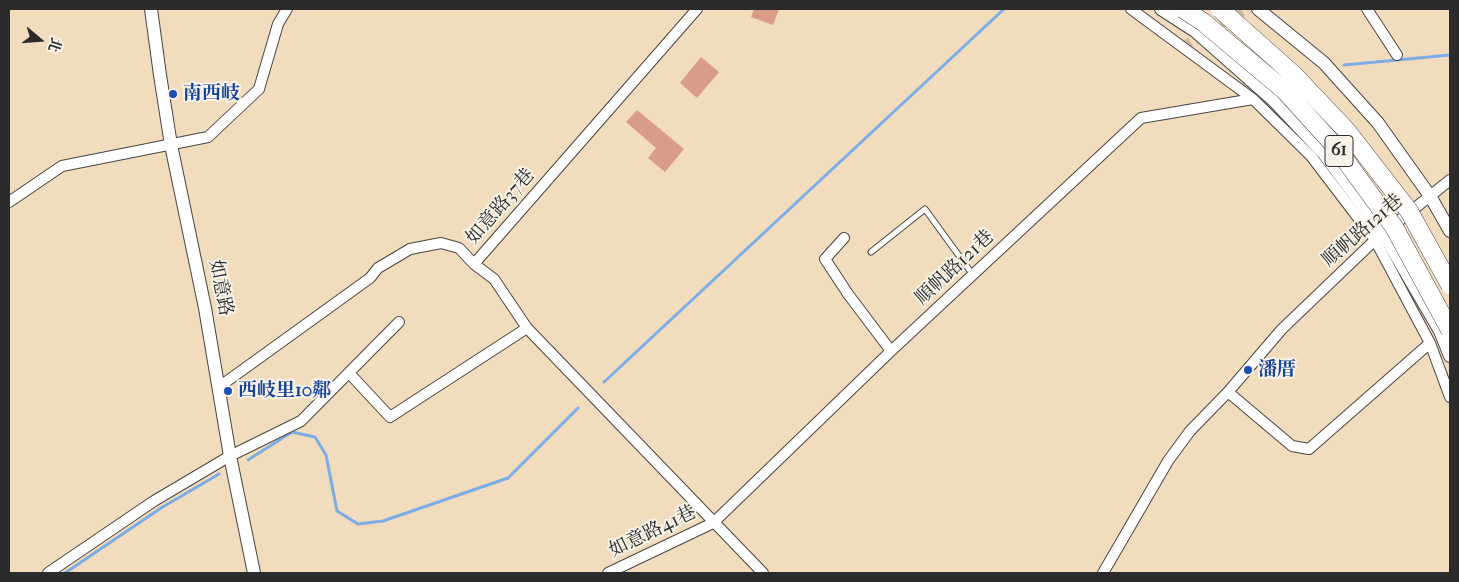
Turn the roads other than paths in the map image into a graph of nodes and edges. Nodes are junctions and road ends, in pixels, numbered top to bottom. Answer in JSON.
{"nodes":[{"id":1,"x":152,"y":9,"type":"edge"},
{"id":2,"x":287,"y":9,"type":"edge"},
{"id":3,"x":697,"y":9,"type":"edge"},
{"id":4,"x":1131,"y":9,"type":"edge"},
{"id":5,"x":1160,"y":9,"type":"edge"},
{"id":6,"x":1183,"y":9,"type":"edge"},
{"id":7,"x":1220,"y":9,"type":"edge"},
{"id":8,"x":1258,"y":9,"type":"edge"},
{"id":9,"x":1367,"y":9,"type":"edge"},
{"id":10,"x":1397,"y":55,"type":"dead end"},
{"id":11,"x":1252,"y":99,"type":"junction"},
{"id":12,"x":171,"y":145,"type":"junction"},
{"id":13,"x":1450,"y":180,"type":"edge"},
{"id":14,"x":1430,"y":196,"type":"junction"},
{"id":15,"x":9,"y":202,"type":"edge"},
{"id":16,"x":1450,"y":231,"type":"edge"},
{"id":17,"x":1380,"y":237,"type":"junction"},
{"id":18,"x":844,"y":238,"type":"dead end"},
{"id":19,"x":871,"y":252,"type":"dead end"},
{"id":20,"x":474,"y":264,"type":"junction"},
{"id":21,"x":973,"y":275,"type":"junction"},
{"id":22,"x":1450,"y":285,"type":"edge"},
{"id":23,"x":399,"y":322,"type":"dead end"},
{"id":24,"x":527,"y":328,"type":"junction"},
{"id":25,"x":1450,"y":330,"type":"edge"},
{"id":26,"x":1430,"y":343,"type":"junction"},
{"id":27,"x":891,"y":351,"type":"junction"},
{"id":28,"x":1450,"y":356,"type":"edge"},
{"id":29,"x":348,"y":372,"type":"junction"},
{"id":30,"x":219,"y":387,"type":"junction"},
{"id":31,"x":1228,"y":392,"type":"junction"},
{"id":32,"x":1450,"y":397,"type":"edge"},
{"id":33,"x":230,"y":456,"type":"junction"},
{"id":34,"x":713,"y":523,"type":"junction"},
{"id":35,"x":48,"y":573,"type":"edge"},
{"id":36,"x":254,"y":573,"type":"edge"},
{"id":37,"x":608,"y":573,"type":"edge"},
{"id":38,"x":763,"y":573,"type":"edge"},
{"id":39,"x":1103,"y":573,"type":"edge"}],
"edges":[{"from":1,"to":12,"type":"street","name":"如意路"},
{"from":2,"to":12,"type":"street"},
{"from":3,"to":20,"type":"street","name":"如意路37巷"},
{"from":4,"to":11,"type":"street"},
{"from":5,"to":17,"type":"street"},
{"from":6,"to":25,"type":"highway","number":"61","bridge":true},
{"from":7,"to":22,"type":"highway","number":"61","bridge":true},
{"from":8,"to":14,"type":"street"},
{"from":9,"to":10,"type":"street"},
{"from":11,"to":17,"type":"street"},
{"from":11,"to":21,"type":"street","name":"順帆路121巷"},
{"from":12,"to":15,"type":"street"},
{"from":12,"to":30,"type":"street","name":"如意路"},
{"from":13,"to":14,"type":"street","name":"順帆路121巷"},
{"from":14,"to":16,"type":"street"},
{"from":14,"to":17,"type":"street","name":"順帆路121巷"},
{"from":17,"to":26,"type":"street"},
{"from":17,"to":28,"type":"street"},
{"from":17,"to":31,"type":"street","name":"順帆路121巷"},
{"from":18,"to":27,"type":"street"},
{"from":19,"to":21,"type":"lane"},
{"from":20,"to":24,"type":"street"},
{"from":20,"to":30,"type":"street","name":"如意路37巷"},
{"from":21,"to":27,"type":"street","name":"順帆路121巷"},
{"from":23,"to":29,"type":"street"},
{"from":24,"to":29,"type":"street"},
{"from":24,"to":34,"type":"street"},
{"from":26,"to":31,"type":"street"},
{"from":26,"to":32,"type":"street"},
{"from":27,"to":34,"type":"street","name":"順帆路121巷"},
{"from":29,"to":33,"type":"street"},
{"from":30,"to":33,"type":"street","name":"如意路"},
{"from":31,"to":39,"type":"street","name":"順帆路121巷"},
{"from":33,"to":35,"type":"street"},
{"from":33,"to":36,"type":"street","name":"如意路"},
{"from":34,"to":37,"type":"street","name":"如意路41巷"},
{"from":34,"to":38,"type":"street"}]}
